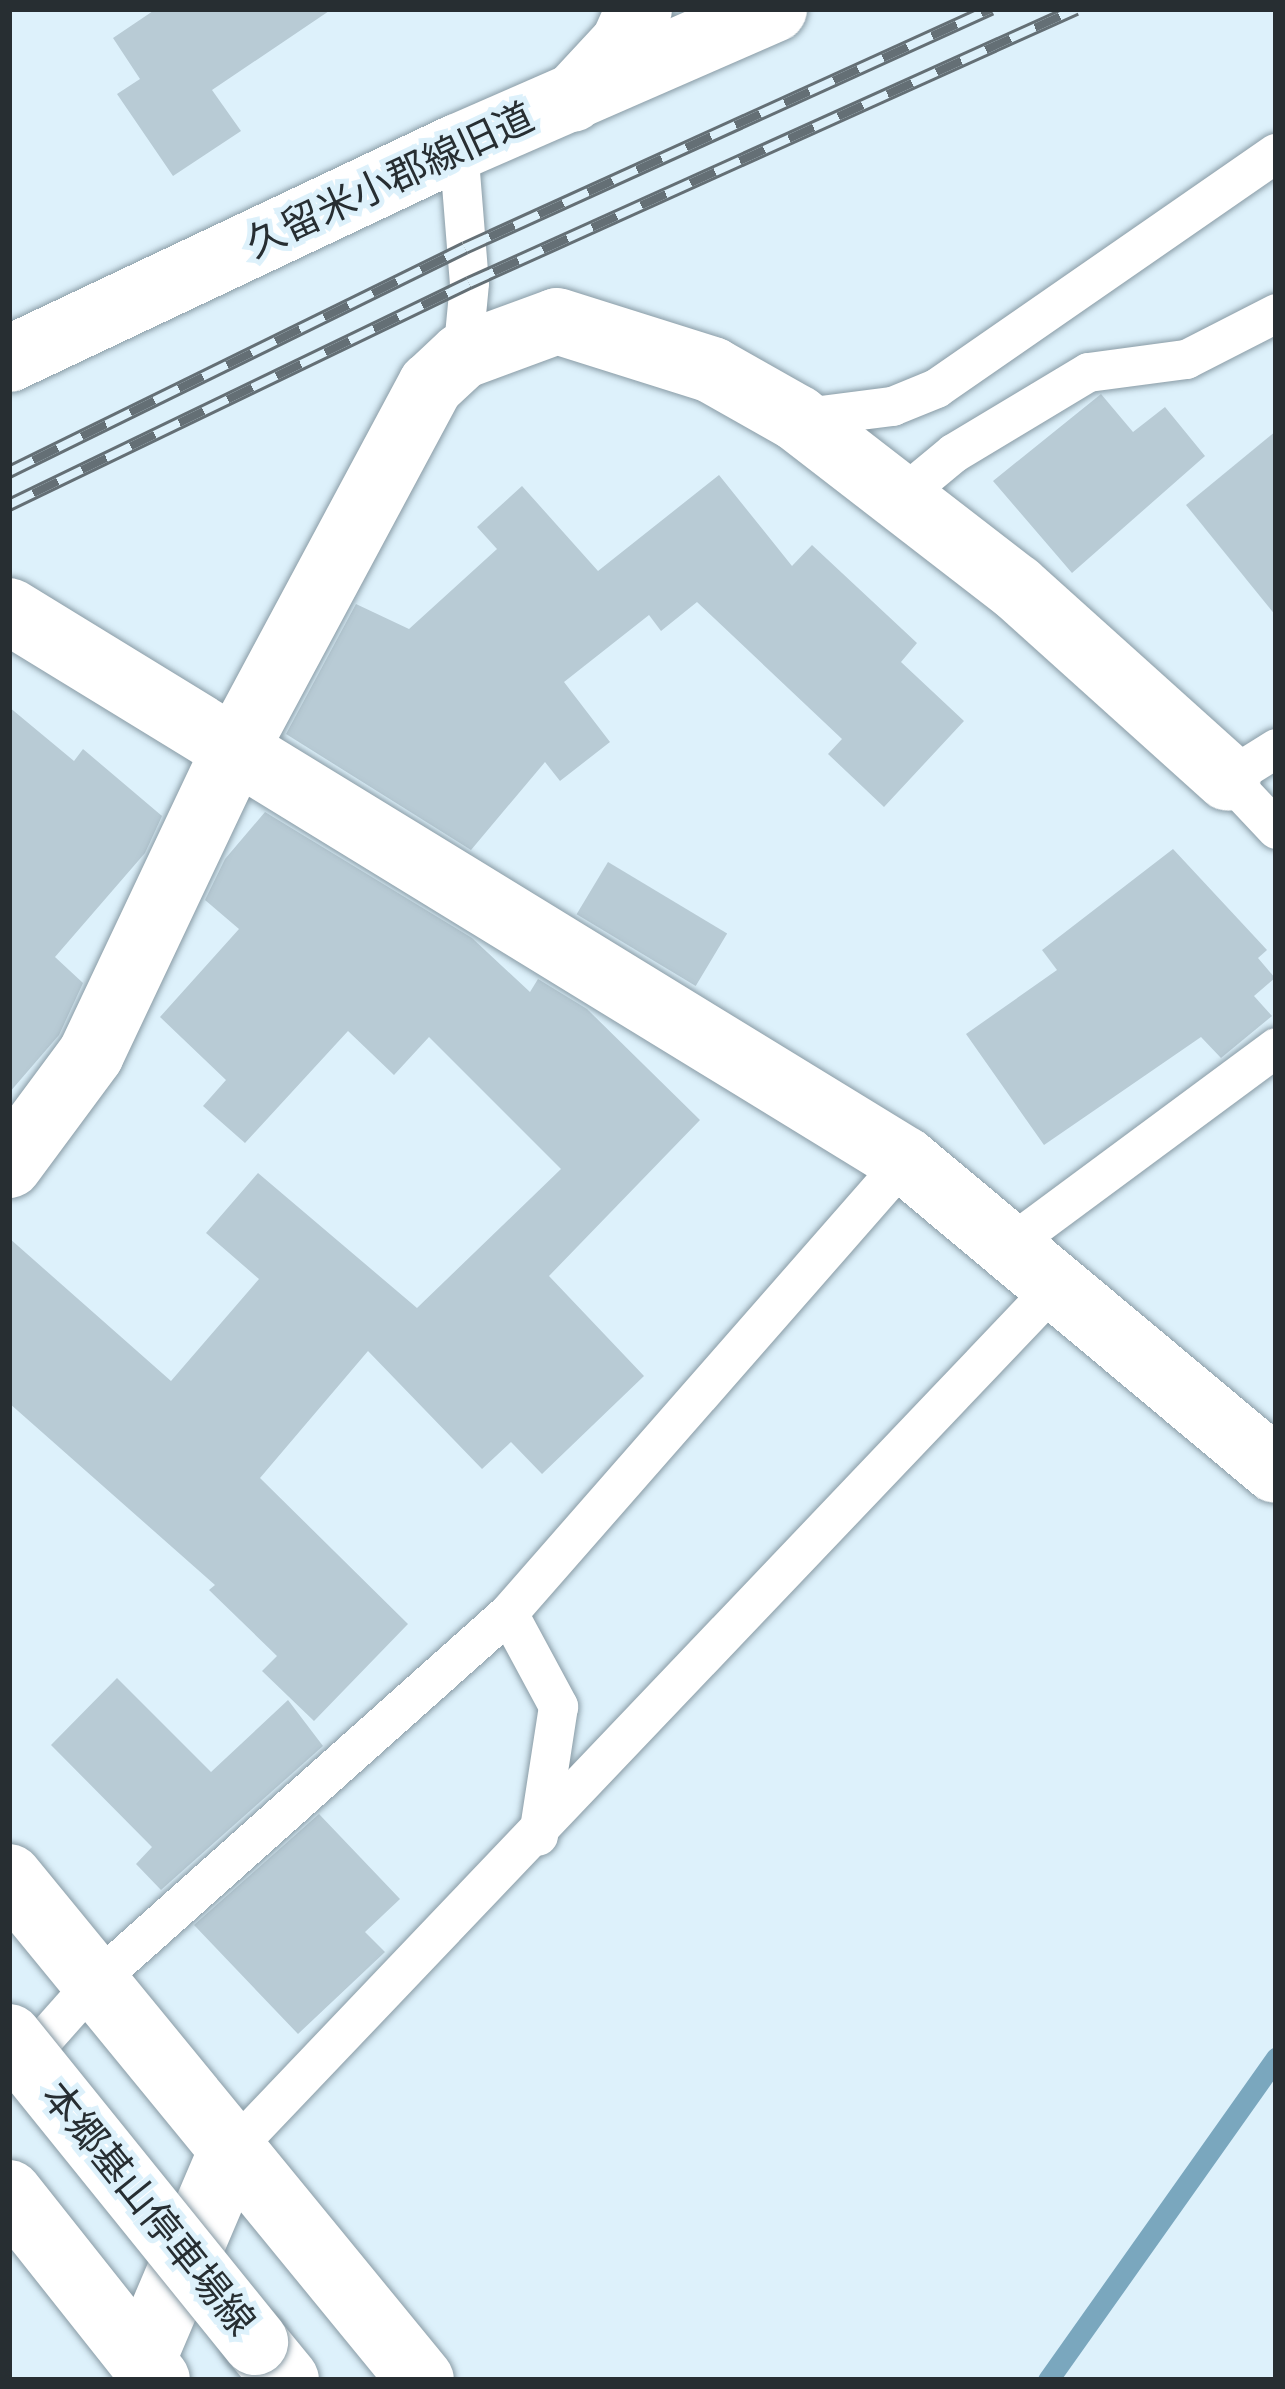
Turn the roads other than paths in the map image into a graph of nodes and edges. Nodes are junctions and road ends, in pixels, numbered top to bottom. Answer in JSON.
{"nodes":[{"id":1,"x":639,"y":9,"type":"edge"},
{"id":2,"x":774,"y":9,"type":"edge"},
{"id":3,"x":572,"y":99,"type":"junction"},
{"id":4,"x":458,"y":147,"type":"junction"},
{"id":5,"x":1276,"y":153,"type":"edge"},
{"id":6,"x":1276,"y":313,"type":"edge"},
{"id":7,"x":462,"y":356,"type":"junction"},
{"id":8,"x":9,"y":358,"type":"edge"},
{"id":9,"x":797,"y":418,"type":"junction"},
{"id":10,"x":900,"y":497,"type":"junction"},
{"id":11,"x":9,"y":610,"type":"edge"},
{"id":12,"x":234,"y":752,"type":"junction"},
{"id":13,"x":1252,"y":763,"type":"edge"},
{"id":14,"x":1276,"y":829,"type":"edge"},
{"id":15,"x":1276,"y":1047,"type":"edge"},
{"id":16,"x":905,"y":1160,"type":"junction"},
{"id":17,"x":9,"y":1165,"type":"edge"},
{"id":18,"x":1034,"y":1264,"type":"junction"},
{"id":19,"x":1276,"y":1470,"type":"edge"},
{"id":20,"x":508,"y":1613,"type":"junction"},
{"id":21,"x":538,"y":1835,"type":"junction"},
{"id":22,"x":9,"y":1877,"type":"edge"},
{"id":23,"x":92,"y":1984,"type":"junction"},
{"id":24,"x":9,"y":2037,"type":"edge"},
{"id":25,"x":9,"y":2077,"type":"edge"},
{"id":26,"x":232,"y":2150,"type":"junction"},
{"id":27,"x":9,"y":2193,"type":"edge"},
{"id":28,"x":271,"y":2361,"type":"edge"},
{"id":29,"x":142,"y":2374,"type":"edge"},
{"id":30,"x":421,"y":2380,"type":"edge"}],
"edges":[{"from":1,"to":3,"type":"street"},
{"from":2,"to":3,"type":"street","name":"久留米小郡線旧道"},
{"from":3,"to":4,"type":"street","name":"久留米小郡線旧道"},
{"from":4,"to":7,"type":"lane"},
{"from":4,"to":8,"type":"street","name":"久留米小郡線旧道"},
{"from":5,"to":9,"type":"lane"},
{"from":6,"to":10,"type":"lane"},
{"from":7,"to":9,"type":"street"},
{"from":7,"to":12,"type":"street"},
{"from":9,"to":10,"type":"street"},
{"from":10,"to":13,"type":"street"},
{"from":11,"to":12,"type":"street"},
{"from":12,"to":16,"type":"street"},
{"from":12,"to":17,"type":"street"},
{"from":13,"to":14,"type":"lane"},
{"from":15,"to":18,"type":"lane"},
{"from":16,"to":18,"type":"street"},
{"from":16,"to":20,"type":"lane"},
{"from":18,"to":19,"type":"street"},
{"from":18,"to":21,"type":"lane"},
{"from":20,"to":21,"type":"lane"},
{"from":20,"to":23,"type":"lane"},
{"from":21,"to":26,"type":"lane"},
{"from":22,"to":23,"type":"street"},
{"from":23,"to":25,"type":"lane"},
{"from":23,"to":26,"type":"street"},
{"from":24,"to":28,"type":"street","name":"本郷基山停車場線","bridge":true},
{"from":26,"to":29,"type":"street"},
{"from":26,"to":30,"type":"street"},
{"from":27,"to":29,"type":"street"}]}
